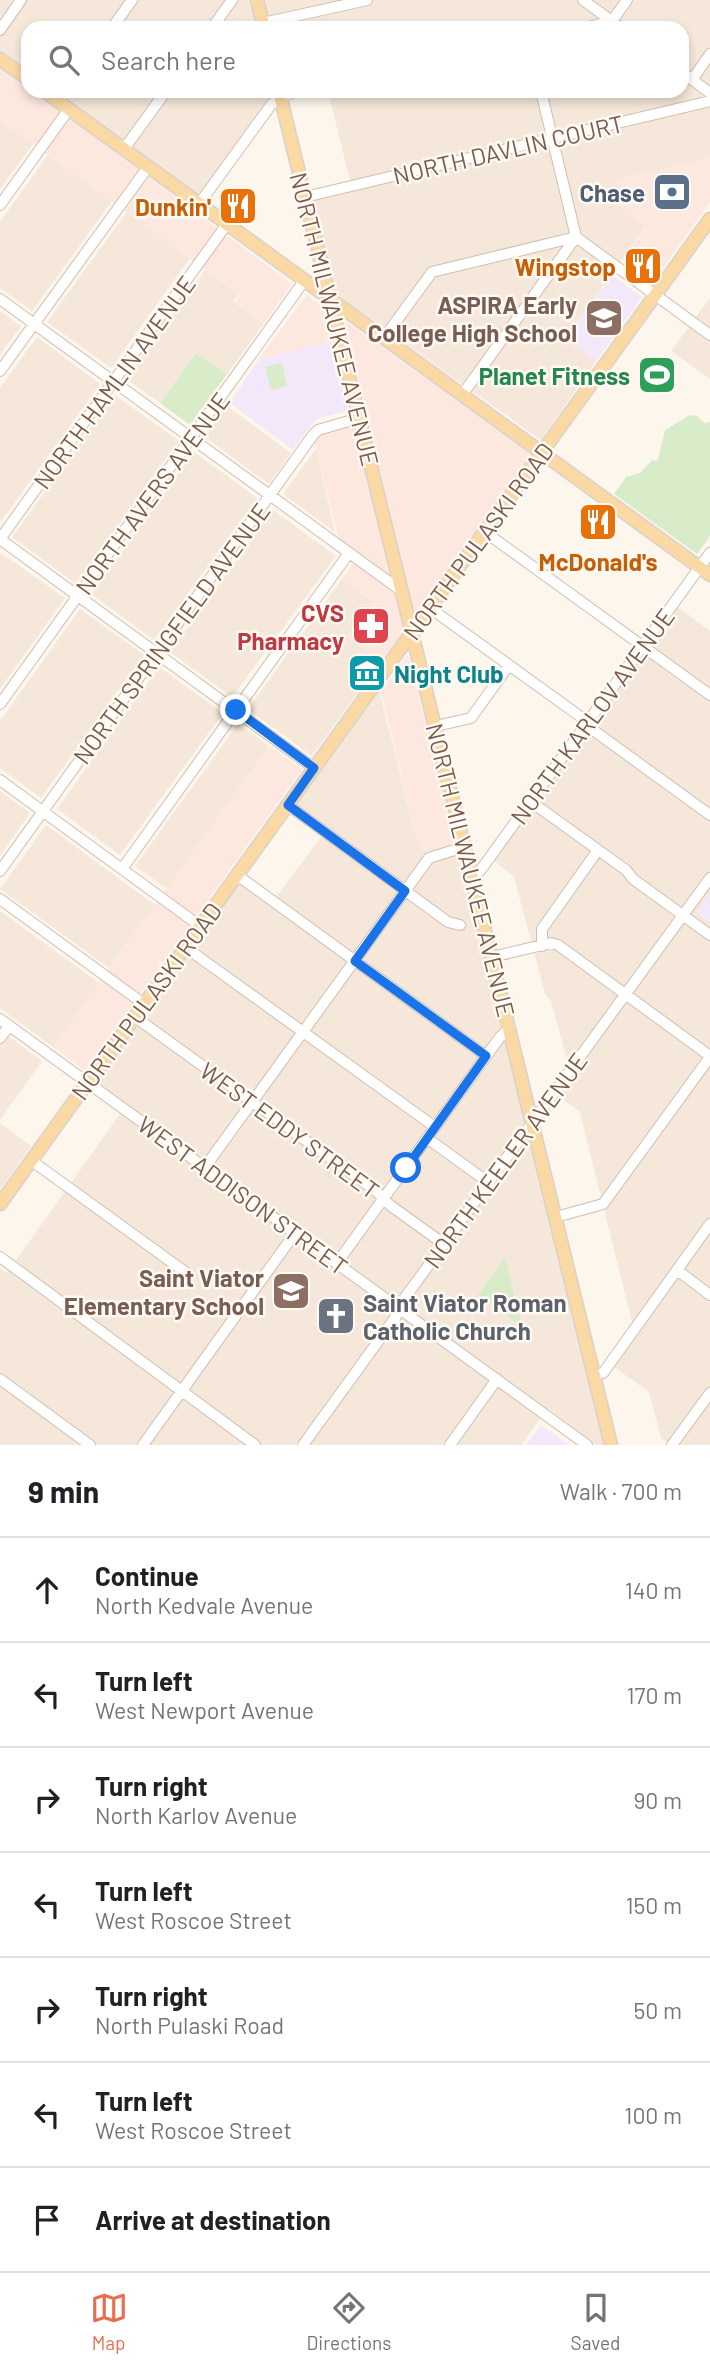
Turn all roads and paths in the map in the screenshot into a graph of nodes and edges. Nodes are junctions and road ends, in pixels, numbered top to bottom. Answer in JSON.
{"nodes":[{"id":1,"x":21,"y":0,"type":"edge"},
{"id":2,"x":132,"y":0,"type":"edge"},
{"id":3,"x":232,"y":0,"type":"edge"},
{"id":4,"x":257,"y":0,"type":"edge"},
{"id":5,"x":367,"y":0,"type":"edge"},
{"id":6,"x":583,"y":0,"type":"edge"},
{"id":7,"x":627,"y":0,"type":"edge"},
{"id":8,"x":117,"y":21,"type":"edge"},
{"id":9,"x":217,"y":21,"type":"edge"},
{"id":10,"x":262,"y":21,"type":"edge"},
{"id":11,"x":280,"y":21,"type":"edge"},
{"id":12,"x":612,"y":21,"type":"joint"},
{"id":13,"x":0,"y":30,"type":"edge"},
{"id":14,"x":710,"y":54,"type":"edge"},
{"id":15,"x":0,"y":59,"type":"edge"},
{"id":16,"x":21,"y":74,"type":"edge"},
{"id":17,"x":689,"y":78,"type":"edge"},
{"id":18,"x":692,"y":80,"type":"junction"},
{"id":19,"x":710,"y":93,"type":"edge"},
{"id":20,"x":161,"y":98,"type":"edge"},
{"id":21,"x":277,"y":98,"type":"edge"},
{"id":22,"x":281,"y":98,"type":"edge"},
{"id":23,"x":543,"y":98,"type":"edge"},
{"id":24,"x":64,"y":101,"type":"edge"},
{"id":25,"x":710,"y":101,"type":"edge"},
{"id":26,"x":552,"y":139,"type":"junction"},
{"id":27,"x":124,"y":149,"type":"junction"},
{"id":28,"x":148,"y":167,"type":"junction"},
{"id":29,"x":305,"y":197,"type":"junction"},
{"id":30,"x":200,"y":204,"type":"junction"},
{"id":31,"x":0,"y":205,"type":"edge"},
{"id":32,"x":710,"y":219,"type":"edge"},
{"id":33,"x":227,"y":225,"type":"junction"},
{"id":34,"x":576,"y":237,"type":"junction"},
{"id":35,"x":304,"y":281,"type":"junction"},
{"id":36,"x":655,"y":295,"type":"junction"},
{"id":37,"x":0,"y":299,"type":"edge"},
{"id":38,"x":330,"y":300,"type":"junction"},
{"id":39,"x":34,"y":324,"type":"junction"},
{"id":40,"x":710,"y":335,"type":"edge"},
{"id":41,"x":384,"y":338,"type":"junction"},
{"id":42,"x":0,"y":371,"type":"edge"},
{"id":43,"x":114,"y":381,"type":"junction"},
{"id":44,"x":462,"y":395,"type":"junction"},
{"id":45,"x":359,"y":418,"type":"junction"},
{"id":46,"x":192,"y":438,"type":"junction"},
{"id":47,"x":541,"y":453,"type":"junction"},
{"id":48,"x":270,"y":495,"type":"junction"},
{"id":49,"x":485,"y":532,"type":"junction"},
{"id":50,"x":0,"y":539,"type":"edge"},
{"id":51,"x":349,"y":553,"type":"junction"},
{"id":52,"x":710,"y":553,"type":"edge"},
{"id":53,"x":705,"y":572,"type":"edge"},
{"id":54,"x":403,"y":592,"type":"junction"},
{"id":55,"x":79,"y":596,"type":"junction"},
{"id":56,"x":430,"y":608,"type":"junction"},
{"id":57,"x":413,"y":631,"type":"junction"},
{"id":58,"x":643,"y":646,"type":"junction"},
{"id":59,"x":157,"y":653,"type":"junction"},
{"id":60,"x":509,"y":665,"type":"junction"},
{"id":61,"x":710,"y":695,"type":"edge"},
{"id":62,"x":0,"y":704,"type":"edge"},
{"id":63,"x":236,"y":710,"type":"junction"},
{"id":64,"x":587,"y":723,"type":"junction"},
{"id":65,"x":436,"y":726,"type":"junction"},
{"id":66,"x":314,"y":768,"type":"junction"},
{"id":67,"x":0,"y":780,"type":"edge"},
{"id":68,"x":530,"y":802,"type":"junction"},
{"id":69,"x":288,"y":805,"type":"junction"},
{"id":70,"x":43,"y":811,"type":"junction"},
{"id":71,"x":710,"y":815,"type":"edge"},
{"id":72,"x":464,"y":847,"type":"junction"},
{"id":73,"x":598,"y":850,"type":"junction"},
{"id":74,"x":122,"y":869,"type":"junction"},
{"id":75,"x":0,"y":871,"type":"edge"},
{"id":76,"x":470,"y":874,"type":"junction"},
{"id":77,"x":237,"y":875,"type":"junction"},
{"id":78,"x":710,"y":878,"type":"edge"},
{"id":79,"x":405,"y":891,"type":"junction"},
{"id":80,"x":0,"y":899,"type":"edge"},
{"id":81,"x":683,"y":915,"type":"junction"},
{"id":82,"x":460,"y":925,"type":"dead end"},
{"id":83,"x":201,"y":926,"type":"junction"},
{"id":84,"x":710,"y":935,"type":"edge"},
{"id":85,"x":542,"y":946,"type":"junction"},
{"id":86,"x":185,"y":947,"type":"junction"},
{"id":87,"x":492,"y":957,"type":"junction"},
{"id":88,"x":355,"y":961,"type":"junction"},
{"id":89,"x":626,"y":994,"type":"junction"},
{"id":90,"x":144,"y":1004,"type":"junction"},
{"id":91,"x":135,"y":1017,"type":"junction"},
{"id":92,"x":0,"y":1019,"type":"edge"},
{"id":93,"x":9,"y":1026,"type":"junction"},
{"id":94,"x":510,"y":1028,"type":"junction"},
{"id":95,"x":303,"y":1033,"type":"junction"},
{"id":96,"x":0,"y":1038,"type":"edge"},
{"id":97,"x":486,"y":1056,"type":"junction"},
{"id":98,"x":710,"y":1056,"type":"edge"},
{"id":99,"x":88,"y":1082,"type":"junction"},
{"id":100,"x":253,"y":1102,"type":"junction"},
{"id":101,"x":532,"y":1123,"type":"junction"},
{"id":102,"x":435,"y":1127,"type":"junction"},
{"id":103,"x":427,"y":1138,"type":"junction"},
{"id":104,"x":32,"y":1161,"type":"junction"},
{"id":105,"x":205,"y":1167,"type":"junction"},
{"id":106,"x":489,"y":1183,"type":"junction"},
{"id":107,"x":383,"y":1199,"type":"junction"},
{"id":108,"x":0,"y":1204,"type":"edge"},
{"id":109,"x":556,"y":1217,"type":"junction"},
{"id":110,"x":710,"y":1224,"type":"edge"},
{"id":111,"x":295,"y":1233,"type":"junction"},
{"id":112,"x":444,"y":1244,"type":"junction"},
{"id":113,"x":0,"y":1257,"type":"edge"},
{"id":114,"x":337,"y":1263,"type":"junction"},
{"id":115,"x":677,"y":1270,"type":"junction"},
{"id":116,"x":188,"y":1274,"type":"dead end"},
{"id":117,"x":710,"y":1295,"type":"edge"},
{"id":118,"x":399,"y":1308,"type":"junction"},
{"id":119,"x":595,"y":1375,"type":"junction"},
{"id":120,"x":0,"y":1379,"type":"edge"},
{"id":121,"x":497,"y":1379,"type":"junction"},
{"id":122,"x":181,"y":1392,"type":"junction"},
{"id":123,"x":710,"y":1393,"type":"edge"},
{"id":124,"x":90,"y":1445,"type":"edge"},
{"id":125,"x":143,"y":1445,"type":"edge"},
{"id":126,"x":255,"y":1445,"type":"edge"},
{"id":127,"x":303,"y":1445,"type":"edge"},
{"id":128,"x":450,"y":1445,"type":"edge"},
{"id":129,"x":587,"y":1445,"type":"edge"},
{"id":130,"x":611,"y":1445,"type":"edge"},
{"id":131,"x":672,"y":1445,"type":"edge"}],
"edges":[{"from":1,"to":13,"type":"street"},
{"from":2,"to":8,"type":"street"},
{"from":3,"to":9,"type":"street"},
{"from":4,"to":10,"type":"main road"},
{"from":5,"to":11,"type":"street"},
{"from":6,"to":12,"type":"street"},
{"from":7,"to":12,"type":"street"},
{"from":14,"to":18,"type":"street"},
{"from":15,"to":16,"type":"main road"},
{"from":17,"to":18,"type":"street"},
{"from":18,"to":19,"type":"street"},
{"from":20,"to":27,"type":"street"},
{"from":21,"to":30,"type":"street"},
{"from":22,"to":29,"type":"main road","name":"NORTH MILWAUKEE AVENUE"},
{"from":23,"to":26,"type":"street"},
{"from":24,"to":27,"type":"main road"},
{"from":24,"to":31,"type":"street"},
{"from":25,"to":26,"type":"street","name":"NORTH DAVLIN COURT"},
{"from":26,"to":29,"type":"street","name":"NORTH DAVLIN COURT"},
{"from":26,"to":34,"type":"street"},
{"from":27,"to":28,"type":"main road"},
{"from":28,"to":30,"type":"main road"},
{"from":28,"to":39,"type":"street"},
{"from":29,"to":38,"type":"main road","name":"NORTH MILWAUKEE AVENUE"},
{"from":30,"to":33,"type":"main road"},
{"from":32,"to":36,"type":"main road","name":"NORTH PULASKI ROAD"},
{"from":33,"to":35,"type":"main road"},
{"from":33,"to":43,"type":"street","name":"NORTH HAMLIN AVENUE"},
{"from":34,"to":36,"type":"street"},
{"from":34,"to":41,"type":"street"},
{"from":34,"to":44,"type":"street"},
{"from":35,"to":38,"type":"main road"},
{"from":35,"to":46,"type":"street","name":"NORTH AVERS AVENUE"},
{"from":36,"to":40,"type":"street"},
{"from":36,"to":47,"type":"main road","name":"NORTH PULASKI ROAD"},
{"from":37,"to":39,"type":"street"},
{"from":38,"to":41,"type":"main road"},
{"from":38,"to":45,"type":"main road","name":"NORTH MILWAUKEE AVENUE"},
{"from":39,"to":42,"type":"street"},
{"from":39,"to":43,"type":"street"},
{"from":41,"to":44,"type":"main road"},
{"from":43,"to":46,"type":"street"},
{"from":43,"to":50,"type":"street","name":"NORTH HAMLIN AVENUE"},
{"from":44,"to":47,"type":"main road"},
{"from":45,"to":48,"type":"street","name":"NORTH SPRINGFIELD AVENUE"},
{"from":45,"to":54,"type":"main road","name":"NORTH MILWAUKEE AVENUE"},
{"from":46,"to":48,"type":"street"},
{"from":46,"to":55,"type":"street","name":"NORTH AVERS AVENUE"},
{"from":47,"to":49,"type":"main road","name":"NORTH PULASKI ROAD"},
{"from":47,"to":53,"type":"main road"},
{"from":48,"to":51,"type":"street"},
{"from":48,"to":59,"type":"street","name":"NORTH SPRINGFIELD AVENUE"},
{"from":49,"to":56,"type":"main road","name":"NORTH PULASKI ROAD"},
{"from":49,"to":58,"type":"street"},
{"from":50,"to":55,"type":"street"},
{"from":51,"to":54,"type":"street"},
{"from":51,"to":63,"type":"street"},
{"from":52,"to":53,"type":"street","name":"NORTH KARLOV AVENUE"},
{"from":53,"to":58,"type":"street","name":"NORTH KARLOV AVENUE"},
{"from":54,"to":57,"type":"main road","name":"NORTH MILWAUKEE AVENUE"},
{"from":55,"to":59,"type":"street"},
{"from":55,"to":62,"type":"street","name":"NORTH AVERS AVENUE"},
{"from":56,"to":57,"type":"main road","name":"NORTH PULASKI ROAD"},
{"from":56,"to":60,"type":"street"},
{"from":57,"to":65,"type":"main road","name":"NORTH MILWAUKEE AVENUE"},
{"from":57,"to":66,"type":"main road","name":"NORTH PULASKI ROAD"},
{"from":58,"to":61,"type":"street"},
{"from":58,"to":64,"type":"street","name":"NORTH KARLOV AVENUE"},
{"from":59,"to":63,"type":"street"},
{"from":59,"to":70,"type":"street","name":"NORTH SPRINGFIELD AVENUE"},
{"from":60,"to":64,"type":"street"},
{"from":60,"to":65,"type":"street"},
{"from":63,"to":66,"type":"street"},
{"from":63,"to":74,"type":"street"},
{"from":64,"to":68,"type":"street","name":"NORTH KARLOV AVENUE"},
{"from":64,"to":71,"type":"street"},
{"from":65,"to":72,"type":"main road","name":"NORTH MILWAUKEE AVENUE"},
{"from":66,"to":69,"type":"main road","name":"NORTH PULASKI ROAD"},
{"from":67,"to":70,"type":"street"},
{"from":68,"to":73,"type":"street"},
{"from":68,"to":76,"type":"street","name":"NORTH KARLOV AVENUE"},
{"from":69,"to":77,"type":"main road","name":"NORTH PULASKI ROAD"},
{"from":69,"to":79,"type":"street"},
{"from":70,"to":74,"type":"street"},
{"from":70,"to":75,"type":"street","name":"NORTH SPRINGFIELD AVENUE"},
{"from":72,"to":76,"type":"main road","name":"NORTH MILWAUKEE AVENUE"},
{"from":72,"to":79,"type":"street"},
{"from":73,"to":81,"type":"street"},
{"from":73,"to":85,"type":"street"},
{"from":74,"to":83,"type":"street"},
{"from":76,"to":87,"type":"main road","name":"NORTH MILWAUKEE AVENUE"},
{"from":77,"to":83,"type":"main road","name":"NORTH PULASKI ROAD"},
{"from":77,"to":88,"type":"street"},
{"from":78,"to":81,"type":"street","name":"NORTH KEELER AVENUE"},
{"from":79,"to":82,"type":"street"},
{"from":79,"to":88,"type":"street"},
{"from":80,"to":90,"type":"street"},
{"from":81,"to":84,"type":"street"},
{"from":81,"to":89,"type":"street","name":"NORTH KEELER AVENUE"},
{"from":83,"to":86,"type":"main road","name":"NORTH PULASKI ROAD"},
{"from":85,"to":87,"type":"street"},
{"from":85,"to":89,"type":"street"},
{"from":86,"to":90,"type":"main road","name":"NORTH PULASKI ROAD"},
{"from":86,"to":95,"type":"street"},
{"from":87,"to":94,"type":"main road","name":"NORTH MILWAUKEE AVENUE"},
{"from":88,"to":95,"type":"street"},
{"from":88,"to":97,"type":"street"},
{"from":89,"to":98,"type":"street"},
{"from":89,"to":101,"type":"street","name":"NORTH KEELER AVENUE"},
{"from":90,"to":91,"type":"main road","name":"NORTH PULASKI ROAD"},
{"from":91,"to":99,"type":"main road","name":"NORTH PULASKI ROAD"},
{"from":91,"to":100,"type":"street","name":"WEST EDDY STREET"},
{"from":92,"to":93,"type":"street","name":"WEST ADDISON STREET"},
{"from":93,"to":96,"type":"street"},
{"from":93,"to":99,"type":"street","name":"WEST ADDISON STREET"},
{"from":94,"to":97,"type":"street"},
{"from":94,"to":101,"type":"main road","name":"NORTH MILWAUKEE AVENUE"},
{"from":95,"to":100,"type":"street"},
{"from":95,"to":102,"type":"street"},
{"from":97,"to":102,"type":"street"},
{"from":98,"to":109,"type":"street"},
{"from":99,"to":104,"type":"main road","name":"NORTH PULASKI ROAD"},
{"from":99,"to":105,"type":"street","name":"WEST ADDISON STREET"},
{"from":100,"to":105,"type":"street"},
{"from":100,"to":107,"type":"street","name":"WEST EDDY STREET"},
{"from":101,"to":106,"type":"street","name":"NORTH KEELER AVENUE"},
{"from":101,"to":109,"type":"main road","name":"NORTH MILWAUKEE AVENUE"},
{"from":102,"to":103,"type":"street"},
{"from":103,"to":106,"type":"street"},
{"from":103,"to":107,"type":"street"},
{"from":104,"to":108,"type":"main road","name":"NORTH PULASKI ROAD"},
{"from":104,"to":116,"type":"street"},
{"from":105,"to":111,"type":"street","name":"WEST ADDISON STREET"},
{"from":106,"to":112,"type":"street","name":"NORTH KEELER AVENUE"},
{"from":107,"to":112,"type":"street","name":"WEST EDDY STREET"},
{"from":107,"to":114,"type":"street"},
{"from":109,"to":119,"type":"main road","name":"NORTH MILWAUKEE AVENUE"},
{"from":110,"to":115,"type":"street"},
{"from":111,"to":114,"type":"street","name":"WEST ADDISON STREET"},
{"from":111,"to":122,"type":"street"},
{"from":112,"to":118,"type":"street","name":"NORTH KEELER AVENUE"},
{"from":113,"to":122,"type":"street"},
{"from":114,"to":118,"type":"street","name":"WEST ADDISON STREET"},
{"from":115,"to":117,"type":"street"},
{"from":115,"to":119,"type":"street"},
{"from":118,"to":121,"type":"street","name":"WEST ADDISON STREET"},
{"from":118,"to":127,"type":"street","name":"NORTH KEELER AVENUE"},
{"from":119,"to":130,"type":"main road","name":"NORTH MILWAUKEE AVENUE"},
{"from":120,"to":124,"type":"street"},
{"from":121,"to":128,"type":"street"},
{"from":121,"to":129,"type":"street","name":"WEST ADDISON STREET"},
{"from":122,"to":125,"type":"street"},
{"from":122,"to":126,"type":"street"},
{"from":123,"to":131,"type":"street"}]}
